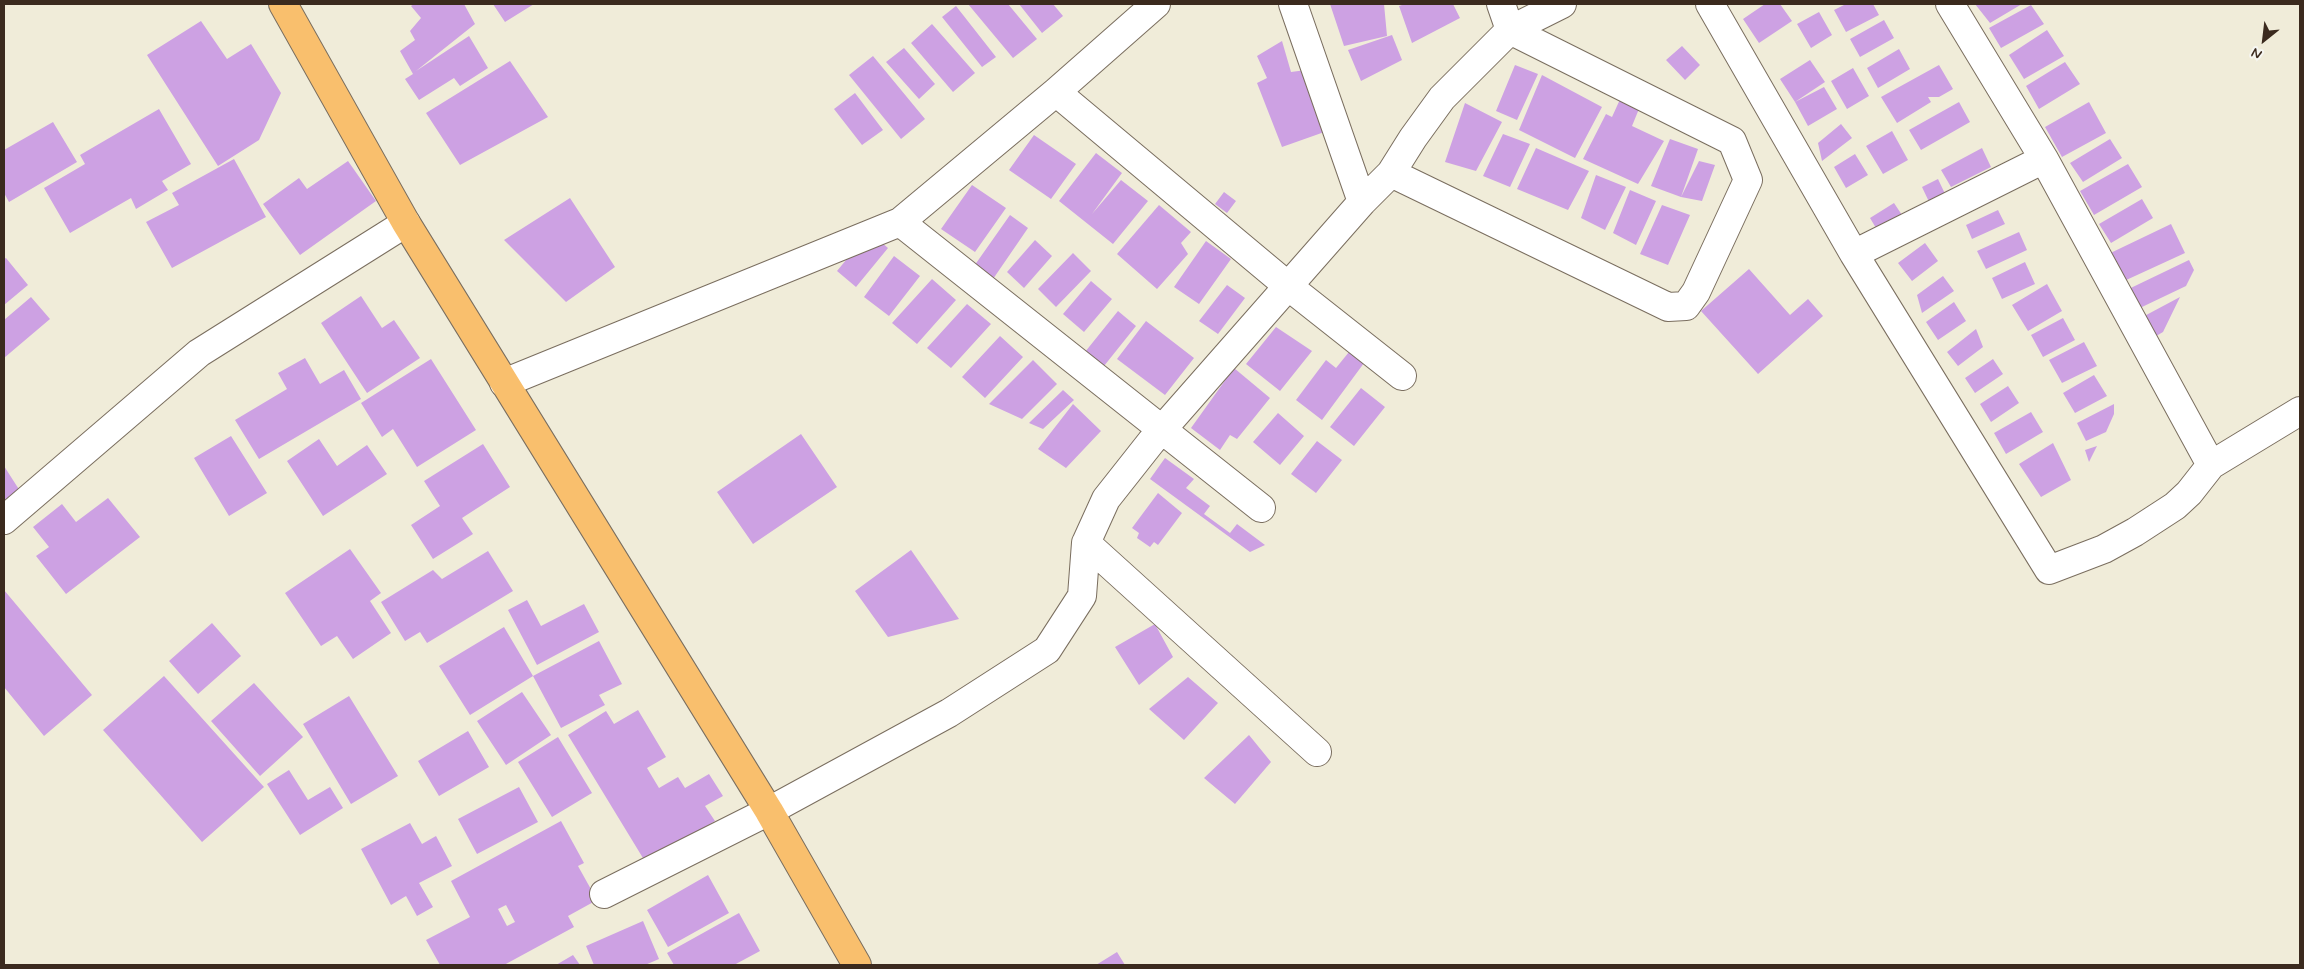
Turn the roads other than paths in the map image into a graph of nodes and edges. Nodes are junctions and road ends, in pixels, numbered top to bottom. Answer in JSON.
{"nodes":[{"id":1,"x":283,"y":4,"type":"edge"},
{"id":2,"x":1156,"y":4,"type":"edge"},
{"id":3,"x":1293,"y":4,"type":"edge"},
{"id":4,"x":1501,"y":4,"type":"edge"},
{"id":5,"x":1562,"y":4,"type":"edge"},
{"id":6,"x":1710,"y":4,"type":"edge"},
{"id":7,"x":1950,"y":4,"type":"edge"},
{"id":8,"x":1510,"y":30,"type":"junction"},
{"id":9,"x":1056,"y":92,"type":"junction"},
{"id":10,"x":2044,"y":159,"type":"junction"},
{"id":11,"x":1391,"y":173,"type":"junction"},
{"id":12,"x":1362,"y":202,"type":"junction"},
{"id":13,"x":900,"y":222,"type":"junction"},
{"id":14,"x":406,"y":223,"type":"junction"},
{"id":15,"x":1854,"y":254,"type":"junction"},
{"id":16,"x":1288,"y":286,"type":"junction"},
{"id":17,"x":1402,"y":376,"type":"dead end"},
{"id":18,"x":504,"y":383,"type":"junction"},
{"id":19,"x":2300,"y":411,"type":"edge"},
{"id":20,"x":1163,"y":429,"type":"junction"},
{"id":21,"x":2211,"y":465,"type":"junction"},
{"id":22,"x":1261,"y":508,"type":"dead end"},
{"id":23,"x":4,"y":520,"type":"edge"},
{"id":24,"x":1086,"y":543,"type":"junction"},
{"id":25,"x":1317,"y":752,"type":"dead end"},
{"id":26,"x":769,"y":811,"type":"junction"},
{"id":27,"x":604,"y":894,"type":"dead end"},
{"id":28,"x":857,"y":965,"type":"edge"}],
"edges":[{"from":1,"to":14,"type":"main road"},
{"from":2,"to":9,"type":"street"},
{"from":3,"to":12,"type":"street"},
{"from":4,"to":8,"type":"street"},
{"from":5,"to":8,"type":"street"},
{"from":6,"to":15,"type":"street"},
{"from":7,"to":10,"type":"street"},
{"from":8,"to":11,"type":"street"},
{"from":8,"to":11,"type":"street"},
{"from":9,"to":13,"type":"street"},
{"from":9,"to":16,"type":"street"},
{"from":10,"to":15,"type":"street"},
{"from":10,"to":21,"type":"street"},
{"from":11,"to":12,"type":"street"},
{"from":12,"to":16,"type":"street"},
{"from":13,"to":18,"type":"street"},
{"from":13,"to":20,"type":"street"},
{"from":14,"to":18,"type":"main road"},
{"from":14,"to":23,"type":"street"},
{"from":15,"to":21,"type":"street"},
{"from":16,"to":17,"type":"street"},
{"from":16,"to":20,"type":"street"},
{"from":18,"to":26,"type":"main road"},
{"from":19,"to":21,"type":"street"},
{"from":20,"to":22,"type":"street"},
{"from":20,"to":24,"type":"street"},
{"from":24,"to":25,"type":"street"},
{"from":24,"to":26,"type":"street"},
{"from":26,"to":27,"type":"street"},
{"from":26,"to":28,"type":"main road"}]}
